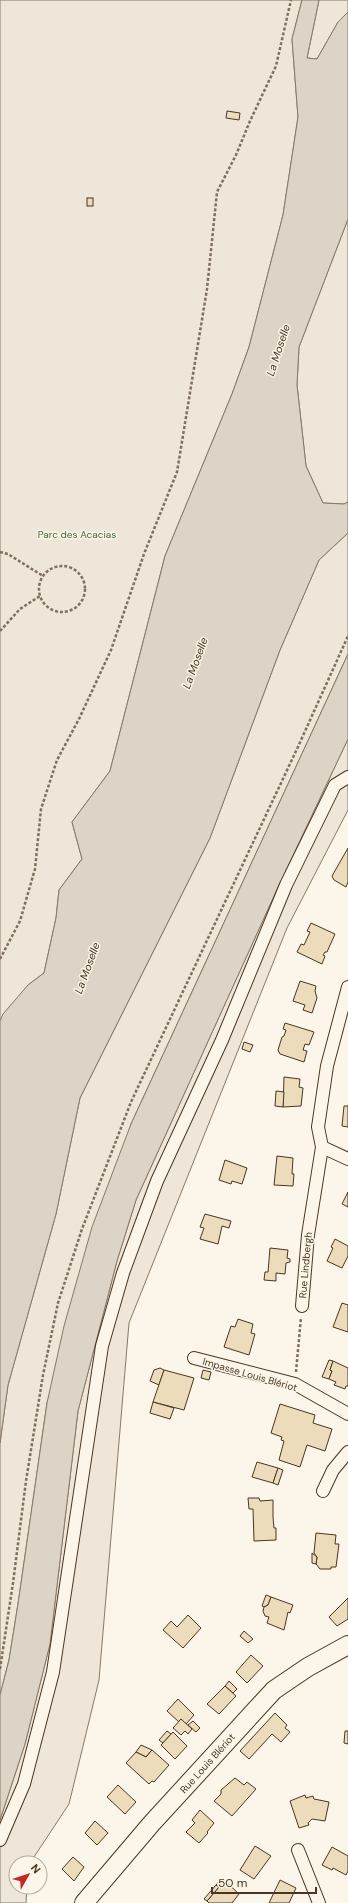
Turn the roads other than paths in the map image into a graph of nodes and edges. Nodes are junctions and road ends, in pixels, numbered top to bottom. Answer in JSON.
{"nodes":[{"id":1,"x":348,"y":777,"type":"edge"},
{"id":2,"x":348,"y":987,"type":"edge"},
{"id":3,"x":322,"y":1147,"type":"junction"},
{"id":4,"x":348,"y":1159,"type":"edge"},
{"id":5,"x":302,"y":1306,"type":"road end"},
{"id":6,"x":194,"y":1358,"type":"dead end"},
{"id":7,"x":348,"y":1414,"type":"edge"},
{"id":8,"x":348,"y":1452,"type":"edge"},
{"id":9,"x":323,"y":1490,"type":"dead end"},
{"id":10,"x":348,"y":1645,"type":"edge"},
{"id":11,"x":0,"y":1840,"type":"edge"},
{"id":12,"x":298,"y":1850,"type":"dead end"},
{"id":13,"x":84,"y":1903,"type":"edge"},
{"id":14,"x":319,"y":1903,"type":"edge"}],
"edges":[{"from":1,"to":11,"type":"street"},
{"from":2,"to":3,"type":"street"},
{"from":3,"to":4,"type":"street"},
{"from":3,"to":5,"type":"street","name":"Rue Lindbergh"},
{"from":6,"to":7,"type":"street","name":"Impasse Louis Blériot"},
{"from":8,"to":9,"type":"street"},
{"from":10,"to":13,"type":"street","name":"Rue Louis Blériot"},
{"from":12,"to":14,"type":"street"}]}
